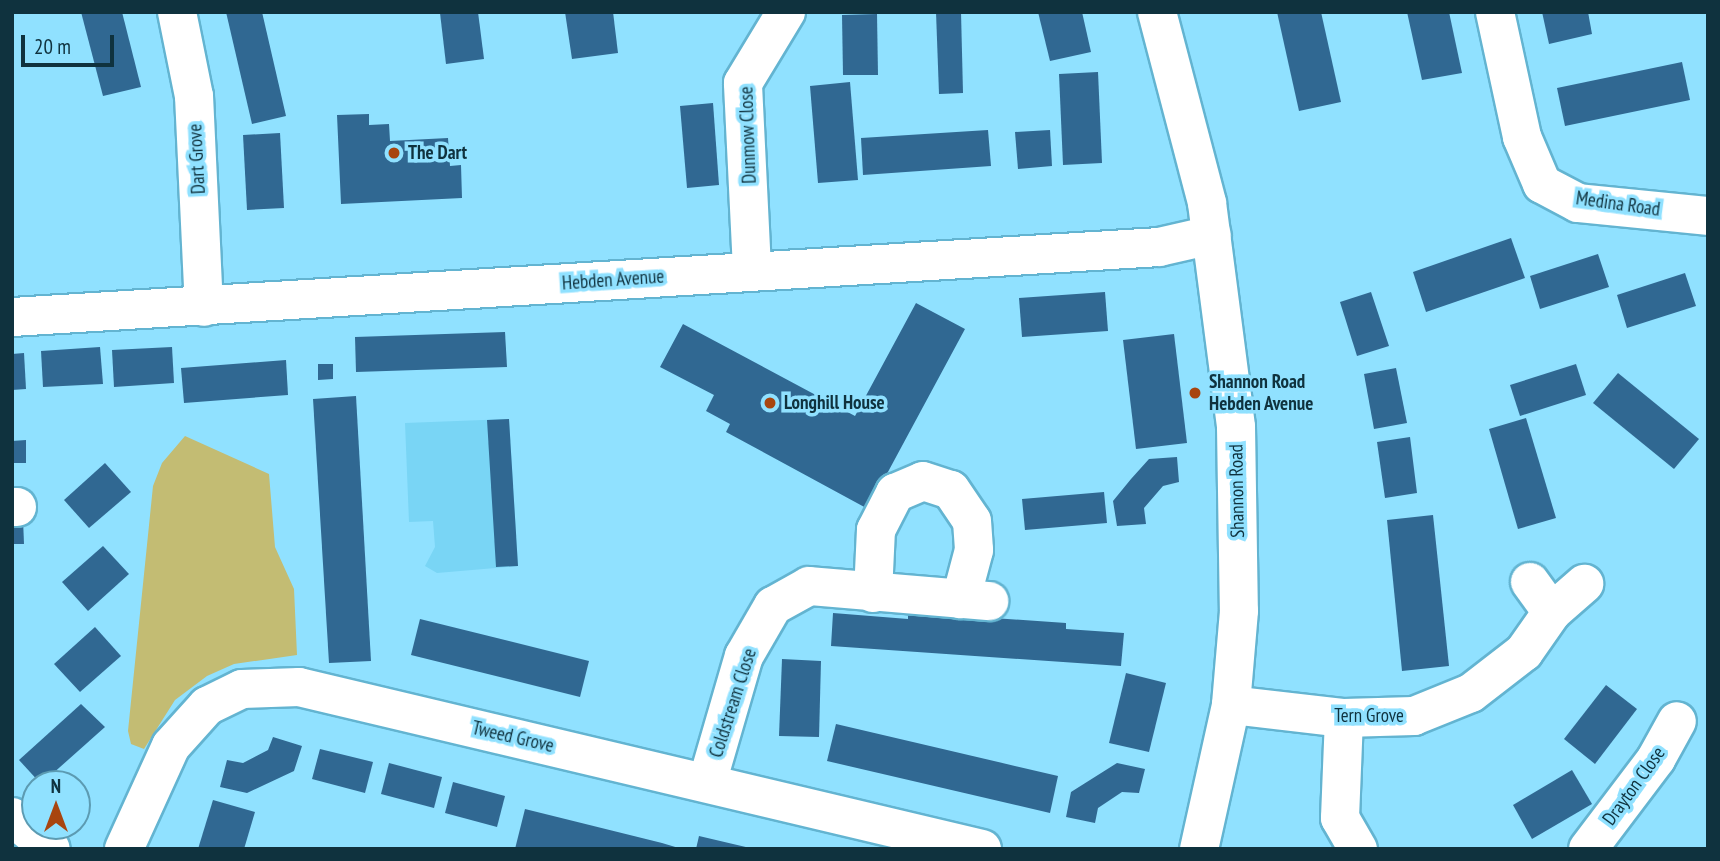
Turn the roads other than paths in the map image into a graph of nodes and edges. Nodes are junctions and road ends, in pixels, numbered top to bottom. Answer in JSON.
{"nodes":[{"id":1,"x":177,"y":12,"type":"edge"},
{"id":2,"x":786,"y":12,"type":"edge"},
{"id":3,"x":1157,"y":12,"type":"edge"},
{"id":4,"x":1495,"y":12,"type":"edge"},
{"id":5,"x":1708,"y":216,"type":"edge"},
{"id":6,"x":1212,"y":235,"type":"junction"},
{"id":7,"x":752,"y":269,"type":"junction"},
{"id":8,"x":204,"y":307,"type":"junction"},
{"id":9,"x":12,"y":317,"type":"edge"},
{"id":10,"x":1530,"y":582,"type":"dead end"},
{"id":11,"x":1584,"y":584,"type":"dead end"},
{"id":12,"x":873,"y":593,"type":"junction"},
{"id":13,"x":1552,"y":612,"type":"junction"},
{"id":14,"x":1231,"y":705,"type":"junction"},
{"id":15,"x":1344,"y":718,"type":"junction"},
{"id":16,"x":1677,"y":721,"type":"dead end"},
{"id":17,"x":707,"y":783,"type":"junction"},
{"id":18,"x":12,"y":817,"type":"edge"},
{"id":19,"x":893,"y":838,"type":"edge"},
{"id":20,"x":51,"y":849,"type":"edge"},
{"id":21,"x":124,"y":849,"type":"edge"},
{"id":22,"x":982,"y":849,"type":"edge"},
{"id":23,"x":1199,"y":849,"type":"edge"},
{"id":24,"x":1358,"y":849,"type":"edge"},
{"id":25,"x":1588,"y":849,"type":"edge"}],
"edges":[{"from":1,"to":8,"type":"street","name":"Dart Grove"},
{"from":2,"to":7,"type":"street","name":"Dunmow Close"},
{"from":3,"to":6,"type":"street","name":"Shannon Road"},
{"from":4,"to":5,"type":"street","name":"Medina Road"},
{"from":6,"to":7,"type":"street","name":"Hebden Avenue"},
{"from":6,"to":14,"type":"street","name":"Shannon Road"},
{"from":7,"to":8,"type":"street","name":"Hebden Avenue"},
{"from":8,"to":9,"type":"street","name":"Hebden Avenue"},
{"from":10,"to":13,"type":"street"},
{"from":11,"to":13,"type":"street","name":"Tern Grove"},
{"from":12,"to":12,"type":"street","name":"Coldstream Close"},
{"from":12,"to":17,"type":"street","name":"Coldstream Close"},
{"from":13,"to":15,"type":"street","name":"Tern Grove"},
{"from":14,"to":15,"type":"street","name":"Tern Grove"},
{"from":14,"to":23,"type":"street","name":"Shannon Road"},
{"from":15,"to":24,"type":"street"},
{"from":16,"to":25,"type":"street","name":"Drayton Close"},
{"from":17,"to":19,"type":"street","name":"Tweed Grove"},
{"from":17,"to":21,"type":"street","name":"Tweed Grove"},
{"from":18,"to":20,"type":"street"},
{"from":19,"to":22,"type":"street","name":"Tweed Grove"}]}
